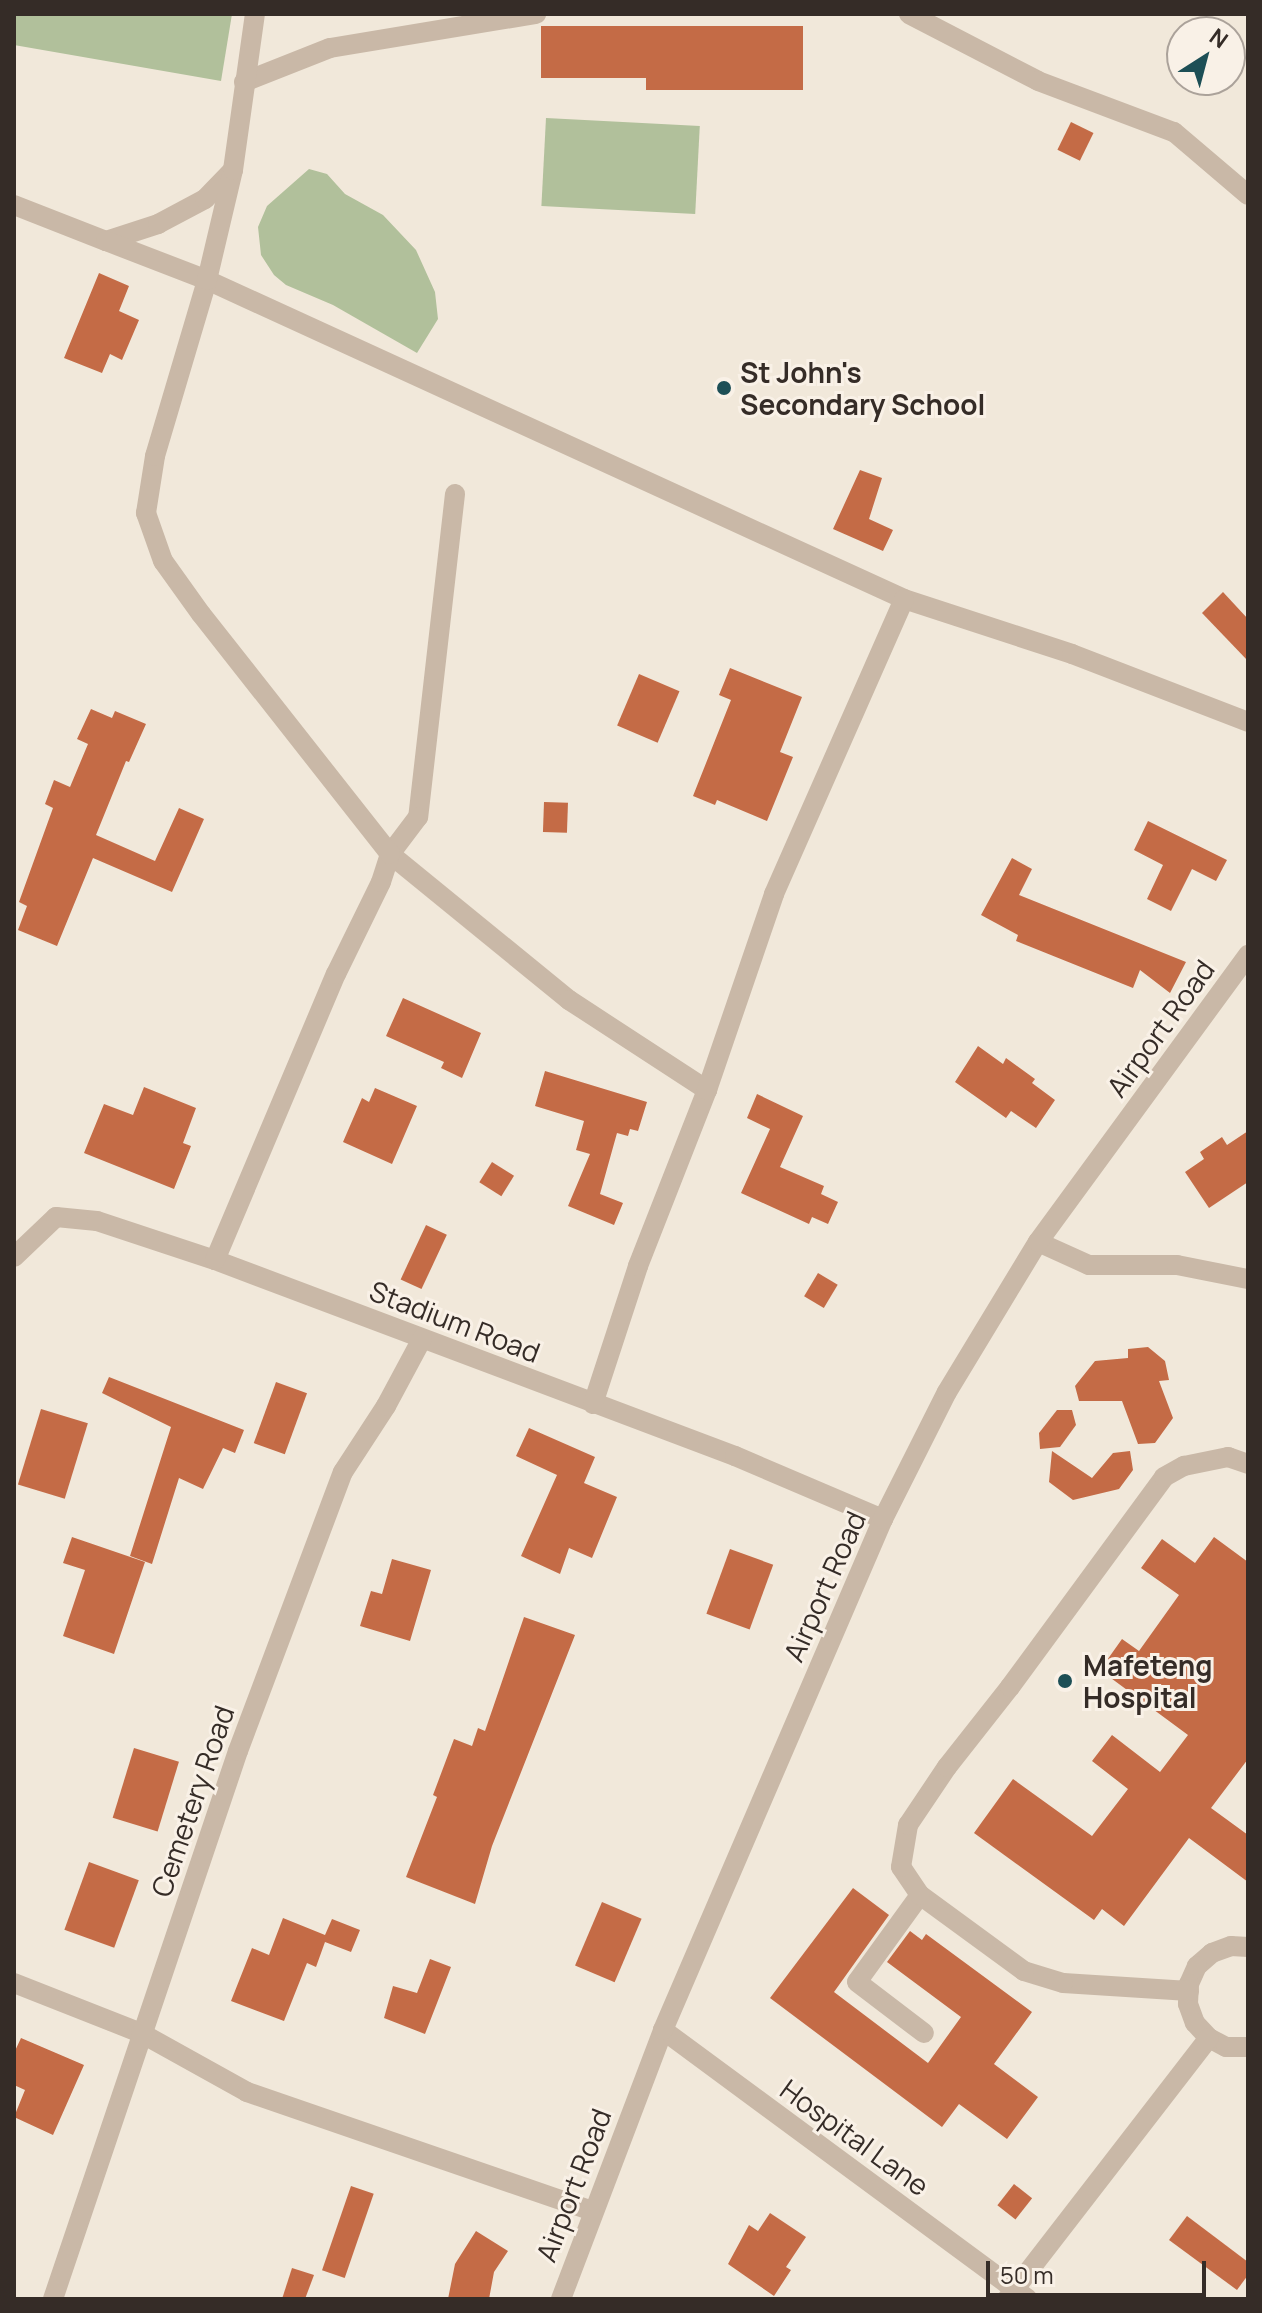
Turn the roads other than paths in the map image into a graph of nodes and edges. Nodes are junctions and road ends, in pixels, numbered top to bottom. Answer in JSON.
{"nodes":[{"id":1,"x":255,"y":14,"type":"edge"},
{"id":2,"x":536,"y":14,"type":"edge"},
{"id":3,"x":909,"y":14,"type":"edge"},
{"id":4,"x":244,"y":82,"type":"junction"},
{"id":5,"x":233,"y":170,"type":"junction"},
{"id":6,"x":1248,"y":195,"type":"edge"},
{"id":7,"x":14,"y":205,"type":"edge"},
{"id":8,"x":106,"y":241,"type":"junction"},
{"id":9,"x":207,"y":280,"type":"junction"},
{"id":10,"x":455,"y":494,"type":"dead end"},
{"id":11,"x":904,"y":599,"type":"junction"},
{"id":12,"x":1248,"y":722,"type":"edge"},
{"id":13,"x":390,"y":854,"type":"junction"},
{"id":14,"x":1248,"y":955,"type":"edge"},
{"id":15,"x":707,"y":1090,"type":"junction"},
{"id":16,"x":1038,"y":1242,"type":"junction"},
{"id":17,"x":14,"y":1257,"type":"edge"},
{"id":18,"x":215,"y":1260,"type":"junction"},
{"id":19,"x":1248,"y":1279,"type":"edge"},
{"id":20,"x":422,"y":1339,"type":"junction"},
{"id":21,"x":593,"y":1404,"type":"junction"},
{"id":22,"x":1248,"y":1464,"type":"edge"},
{"id":23,"x":883,"y":1519,"type":"junction"},
{"id":24,"x":920,"y":1895,"type":"junction"},
{"id":25,"x":1248,"y":1947,"type":"edge"},
{"id":26,"x":14,"y":1983,"type":"edge"},
{"id":27,"x":1189,"y":1991,"type":"junction"},
{"id":28,"x":663,"y":2030,"type":"junction"},
{"id":29,"x":141,"y":2033,"type":"junction"},
{"id":30,"x":924,"y":2033,"type":"dead end"},
{"id":31,"x":1209,"y":2038,"type":"junction"},
{"id":32,"x":1248,"y":2047,"type":"edge"},
{"id":33,"x":592,"y":2211,"type":"junction"},
{"id":34,"x":1016,"y":2296,"type":"edge"},
{"id":35,"x":53,"y":2299,"type":"edge"},
{"id":36,"x":561,"y":2299,"type":"edge"}],
"edges":[{"from":1,"to":4,"type":"street"},
{"from":2,"to":4,"type":"street"},
{"from":3,"to":6,"type":"street"},
{"from":4,"to":5,"type":"street"},
{"from":5,"to":8,"type":"street"},
{"from":5,"to":9,"type":"street"},
{"from":7,"to":8,"type":"street"},
{"from":8,"to":9,"type":"street"},
{"from":9,"to":11,"type":"street"},
{"from":9,"to":13,"type":"street"},
{"from":10,"to":13,"type":"street"},
{"from":11,"to":12,"type":"street"},
{"from":11,"to":15,"type":"street"},
{"from":13,"to":15,"type":"street"},
{"from":13,"to":18,"type":"street"},
{"from":14,"to":16,"type":"street","name":"Airport Road"},
{"from":15,"to":21,"type":"street"},
{"from":16,"to":19,"type":"street"},
{"from":16,"to":23,"type":"street","name":"Airport Road"},
{"from":17,"to":18,"type":"street","name":"Stadium Road"},
{"from":18,"to":20,"type":"street","name":"Stadium Road"},
{"from":20,"to":21,"type":"street","name":"Stadium Road"},
{"from":20,"to":29,"type":"street","name":"Cemetery Road"},
{"from":21,"to":23,"type":"street","name":"Stadium Road"},
{"from":22,"to":24,"type":"street"},
{"from":23,"to":28,"type":"street","name":"Airport Road"},
{"from":24,"to":27,"type":"street"},
{"from":24,"to":30,"type":"street"},
{"from":25,"to":27,"type":"street"},
{"from":26,"to":29,"type":"street"},
{"from":27,"to":31,"type":"street"},
{"from":28,"to":33,"type":"street","name":"Airport Road"},
{"from":28,"to":34,"type":"street","name":"Hospital Lane"},
{"from":29,"to":33,"type":"street"},
{"from":29,"to":35,"type":"street","name":"Cemetery Road"},
{"from":31,"to":32,"type":"street"},
{"from":31,"to":34,"type":"street"},
{"from":33,"to":36,"type":"street","name":"Airport Road"}]}
